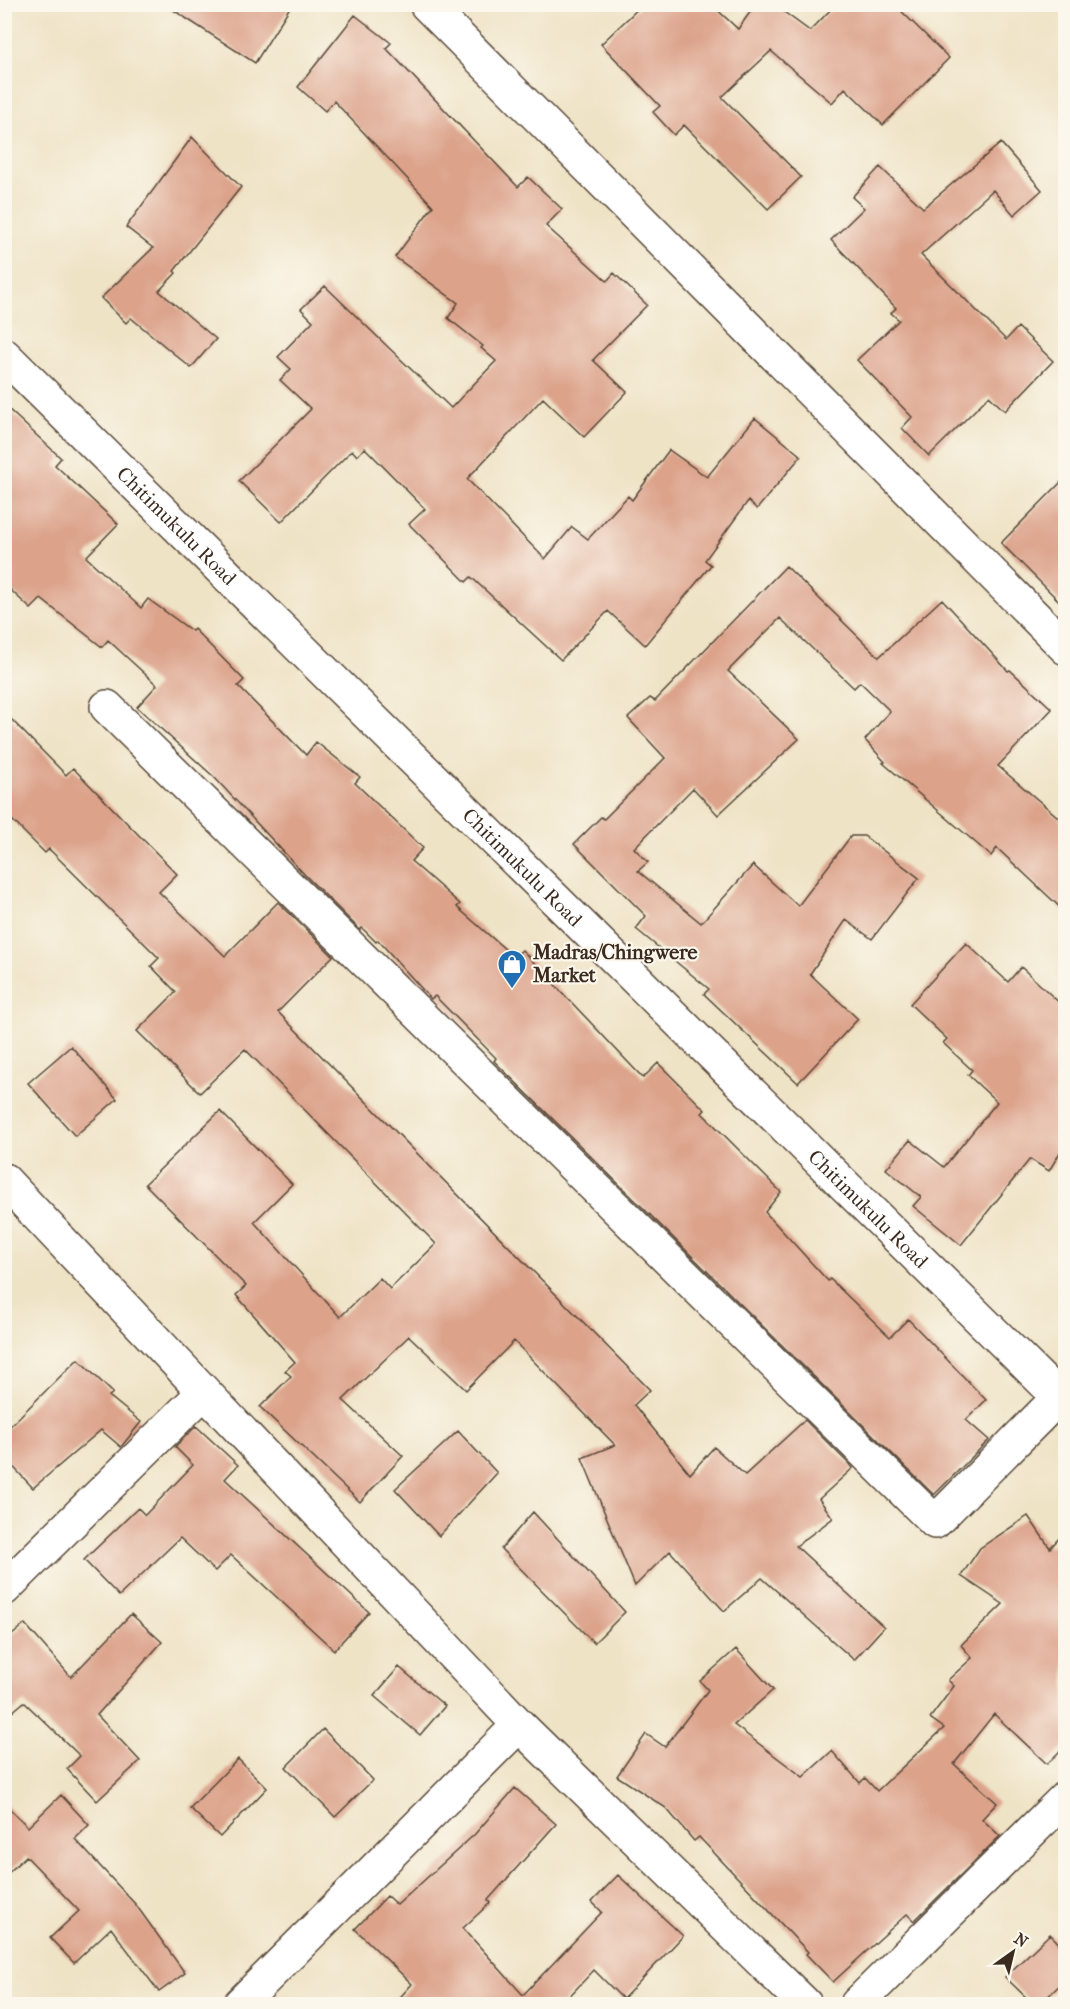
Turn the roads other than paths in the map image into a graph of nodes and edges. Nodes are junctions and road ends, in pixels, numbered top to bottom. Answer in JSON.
{"nodes":[{"id":1,"x":426,"y":4,"type":"edge"},
{"id":2,"x":4,"y":355,"type":"edge"},
{"id":3,"x":1065,"y":648,"type":"edge"},
{"id":4,"x":107,"y":707,"type":"dead end"},
{"id":5,"x":4,"y":1180,"type":"edge"},
{"id":6,"x":204,"y":1392,"type":"junction"},
{"id":7,"x":1062,"y":1401,"type":"edge"},
{"id":8,"x":4,"y":1589,"type":"edge"},
{"id":9,"x":519,"y":1725,"type":"junction"},
{"id":10,"x":1065,"y":1797,"type":"edge"},
{"id":11,"x":240,"y":2004,"type":"edge"},
{"id":12,"x":805,"y":2004,"type":"edge"},
{"id":13,"x":857,"y":2004,"type":"edge"}],
"edges":[{"from":1,"to":3,"type":"street"},
{"from":2,"to":7,"type":"street","name":"Chitimukulu Road"},
{"from":4,"to":7,"type":"street"},
{"from":5,"to":6,"type":"street"},
{"from":6,"to":8,"type":"street"},
{"from":6,"to":9,"type":"street"},
{"from":9,"to":11,"type":"street"},
{"from":9,"to":12,"type":"street"},
{"from":10,"to":13,"type":"street"}]}
